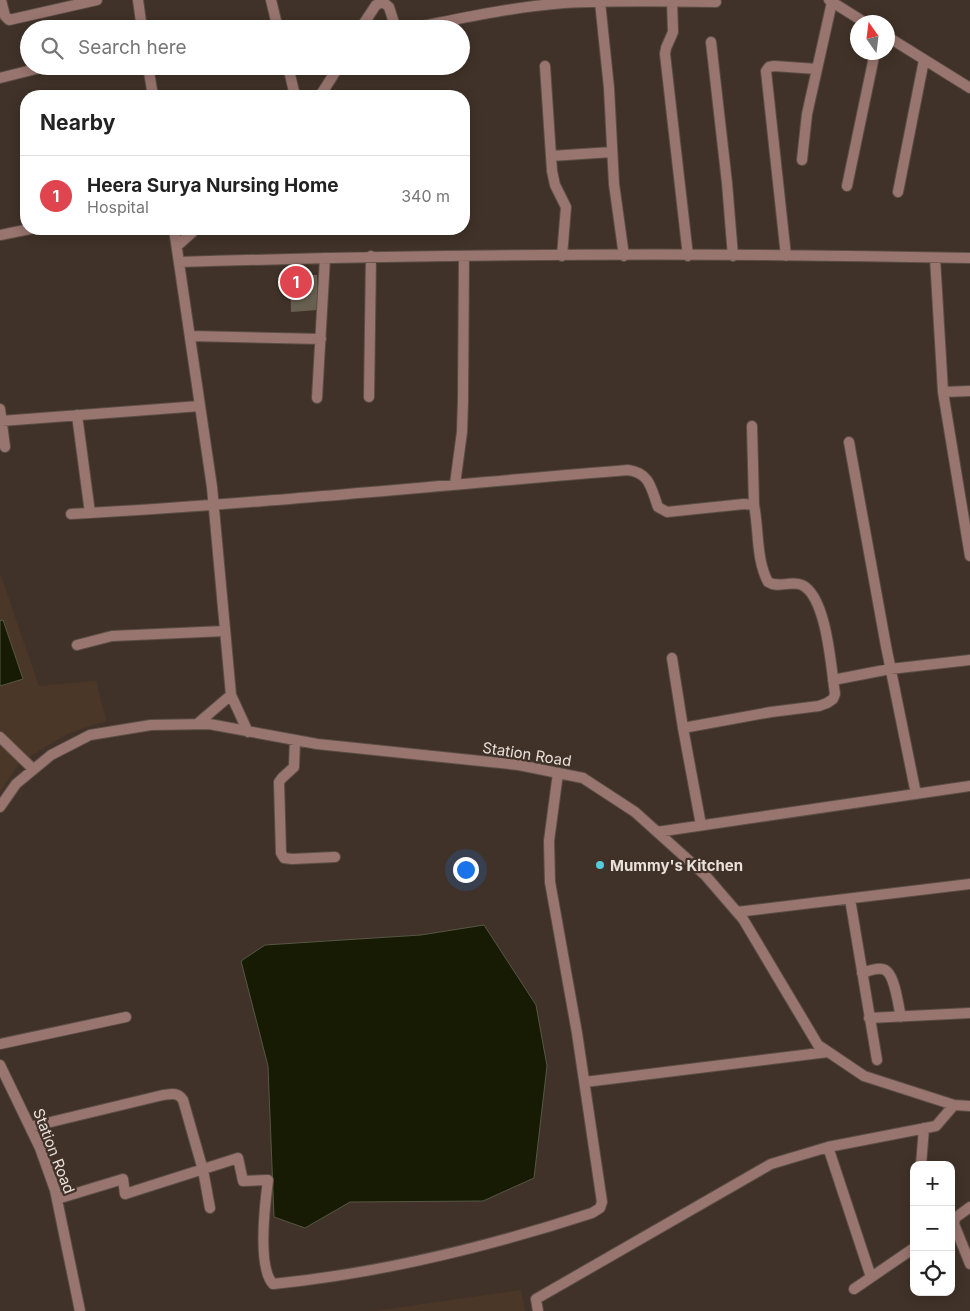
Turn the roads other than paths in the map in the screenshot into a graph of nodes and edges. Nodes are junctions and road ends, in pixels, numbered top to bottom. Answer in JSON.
{"nodes":[{"id":1,"x":1,"y":0,"type":"edge"},
{"id":2,"x":97,"y":0,"type":"edge"},
{"id":3,"x":138,"y":0,"type":"edge"},
{"id":4,"x":271,"y":0,"type":"edge"},
{"id":5,"x":672,"y":1,"type":"edge"},
{"id":6,"x":830,"y":1,"type":"edge"},
{"id":7,"x":600,"y":2,"type":"junction"},
{"id":8,"x":716,"y":2,"type":"dead end"},
{"id":9,"x":853,"y":15,"type":"edge"},
{"id":10,"x":141,"y":20,"type":"edge"},
{"id":11,"x":276,"y":20,"type":"edge"},
{"id":12,"x":366,"y":20,"type":"edge"},
{"id":13,"x":393,"y":20,"type":"edge"},
{"id":14,"x":458,"y":20,"type":"edge"},
{"id":15,"x":895,"y":41,"type":"edge"},
{"id":16,"x":711,"y":42,"type":"dead end"},
{"id":17,"x":873,"y":60,"type":"edge"},
{"id":18,"x":924,"y":60,"type":"junction"},
{"id":19,"x":544,"y":66,"type":"dead end"},
{"id":20,"x":817,"y":69,"type":"junction"},
{"id":21,"x":20,"y":73,"type":"edge"},
{"id":22,"x":150,"y":75,"type":"edge"},
{"id":23,"x":290,"y":75,"type":"edge"},
{"id":24,"x":333,"y":75,"type":"edge"},
{"id":25,"x":0,"y":78,"type":"edge"},
{"id":26,"x":970,"y":88,"type":"edge"},
{"id":27,"x":152,"y":90,"type":"edge"},
{"id":28,"x":294,"y":90,"type":"edge"},
{"id":29,"x":324,"y":90,"type":"edge"},
{"id":30,"x":612,"y":152,"type":"junction"},
{"id":31,"x":551,"y":156,"type":"junction"},
{"id":32,"x":802,"y":160,"type":"dead end"},
{"id":33,"x":847,"y":186,"type":"dead end"},
{"id":34,"x":898,"y":192,"type":"dead end"},
{"id":35,"x":20,"y":231,"type":"edge"},
{"id":36,"x":0,"y":235,"type":"edge"},
{"id":37,"x":175,"y":235,"type":"edge"},
{"id":38,"x":189,"y":235,"type":"edge"},
{"id":39,"x":176,"y":246,"type":"junction"},
{"id":40,"x":371,"y":256,"type":"junction"},
{"id":41,"x":464,"y":256,"type":"junction"},
{"id":42,"x":562,"y":256,"type":"junction"},
{"id":43,"x":624,"y":256,"type":"junction"},
{"id":44,"x":688,"y":256,"type":"junction"},
{"id":45,"x":733,"y":256,"type":"junction"},
{"id":46,"x":786,"y":256,"type":"junction"},
{"id":47,"x":325,"y":258,"type":"junction"},
{"id":48,"x":935,"y":258,"type":"junction"},
{"id":49,"x":970,"y":258,"type":"edge"},
{"id":50,"x":179,"y":262,"type":"junction"},
{"id":51,"x":190,"y":336,"type":"junction"},
{"id":52,"x":321,"y":339,"type":"junction"},
{"id":53,"x":970,"y":391,"type":"edge"},
{"id":54,"x":943,"y":392,"type":"junction"},
{"id":55,"x":369,"y":397,"type":"dead end"},
{"id":56,"x":317,"y":398,"type":"dead end"},
{"id":57,"x":200,"y":406,"type":"junction"},
{"id":58,"x":0,"y":409,"type":"edge"},
{"id":59,"x":77,"y":415,"type":"junction"},
{"id":60,"x":1,"y":421,"type":"junction"},
{"id":61,"x":752,"y":426,"type":"dead end"},
{"id":62,"x":850,"y":442,"type":"dead end"},
{"id":63,"x":4,"y":447,"type":"dead end"},
{"id":64,"x":455,"y":484,"type":"junction"},
{"id":65,"x":214,"y":506,"type":"junction"},
{"id":66,"x":754,"y":506,"type":"junction"},
{"id":67,"x":90,"y":513,"type":"junction"},
{"id":68,"x":71,"y":514,"type":"dead end"},
{"id":69,"x":970,"y":556,"type":"edge"},
{"id":70,"x":225,"y":631,"type":"junction"},
{"id":71,"x":77,"y":645,"type":"dead end"},
{"id":72,"x":672,"y":658,"type":"dead end"},
{"id":73,"x":970,"y":660,"type":"edge"},
{"id":74,"x":890,"y":669,"type":"junction"},
{"id":75,"x":833,"y":680,"type":"junction"},
{"id":76,"x":231,"y":695,"type":"junction"},
{"id":77,"x":197,"y":724,"type":"junction"},
{"id":78,"x":683,"y":728,"type":"junction"},
{"id":79,"x":248,"y":732,"type":"junction"},
{"id":80,"x":0,"y":737,"type":"edge"},
{"id":81,"x":295,"y":740,"type":"junction"},
{"id":82,"x":33,"y":769,"type":"junction"},
{"id":83,"x":558,"y":773,"type":"junction"},
{"id":84,"x":970,"y":786,"type":"edge"},
{"id":85,"x":916,"y":794,"type":"junction"},
{"id":86,"x":0,"y":807,"type":"edge"},
{"id":87,"x":701,"y":825,"type":"junction"},
{"id":88,"x":657,"y":832,"type":"junction"},
{"id":89,"x":335,"y":858,"type":"dead end"},
{"id":90,"x":970,"y":884,"type":"edge"},
{"id":91,"x":850,"y":899,"type":"junction"},
{"id":92,"x":737,"y":912,"type":"junction"},
{"id":93,"x":862,"y":972,"type":"junction"},
{"id":94,"x":970,"y":1013,"type":"edge"},
{"id":95,"x":126,"y":1017,"type":"dead end"},
{"id":96,"x":900,"y":1017,"type":"junction"},
{"id":97,"x":869,"y":1018,"type":"junction"},
{"id":98,"x":0,"y":1044,"type":"edge"},
{"id":99,"x":828,"y":1052,"type":"junction"},
{"id":100,"x":877,"y":1060,"type":"dead end"},
{"id":101,"x":0,"y":1065,"type":"edge"},
{"id":102,"x":585,"y":1082,"type":"junction"},
{"id":103,"x":954,"y":1105,"type":"junction"},
{"id":104,"x":970,"y":1106,"type":"edge"},
{"id":105,"x":30,"y":1127,"type":"junction"},
{"id":106,"x":924,"y":1128,"type":"junction"},
{"id":107,"x":828,"y":1147,"type":"junction"},
{"id":108,"x":921,"y":1161,"type":"edge"},
{"id":109,"x":203,"y":1170,"type":"junction"},
{"id":110,"x":57,"y":1199,"type":"junction"},
{"id":111,"x":970,"y":1206,"type":"edge"},
{"id":112,"x":210,"y":1208,"type":"dead end"},
{"id":113,"x":910,"y":1251,"type":"edge"},
{"id":114,"x":970,"y":1264,"type":"edge"},
{"id":115,"x":871,"y":1277,"type":"junction"},
{"id":116,"x":854,"y":1289,"type":"dead end"},
{"id":117,"x":80,"y":1311,"type":"edge"},
{"id":118,"x":538,"y":1311,"type":"edge"}],
"edges":[{"from":1,"to":2,"type":"street"},
{"from":3,"to":10,"type":"street"},
{"from":4,"to":11,"type":"street"},
{"from":5,"to":7,"type":"street"},
{"from":5,"to":8,"type":"street"},
{"from":5,"to":44,"type":"street"},
{"from":6,"to":9,"type":"street"},
{"from":6,"to":20,"type":"street"},
{"from":7,"to":14,"type":"street"},
{"from":7,"to":30,"type":"street"},
{"from":12,"to":13,"type":"street"},
{"from":15,"to":18,"type":"street"},
{"from":16,"to":45,"type":"street"},
{"from":17,"to":33,"type":"street"},
{"from":18,"to":26,"type":"street"},
{"from":18,"to":34,"type":"street"},
{"from":19,"to":31,"type":"street"},
{"from":20,"to":32,"type":"street"},
{"from":20,"to":46,"type":"street"},
{"from":21,"to":25,"type":"street"},
{"from":22,"to":27,"type":"street"},
{"from":23,"to":28,"type":"street"},
{"from":24,"to":29,"type":"street"},
{"from":30,"to":31,"type":"street"},
{"from":30,"to":43,"type":"street"},
{"from":31,"to":42,"type":"street"},
{"from":35,"to":36,"type":"street"},
{"from":37,"to":39,"type":"street"},
{"from":38,"to":39,"type":"street"},
{"from":39,"to":50,"type":"street"},
{"from":40,"to":41,"type":"street"},
{"from":40,"to":47,"type":"street"},
{"from":40,"to":55,"type":"street"},
{"from":41,"to":42,"type":"street"},
{"from":41,"to":64,"type":"street"},
{"from":42,"to":43,"type":"street"},
{"from":43,"to":44,"type":"street"},
{"from":44,"to":45,"type":"street"},
{"from":45,"to":46,"type":"street"},
{"from":46,"to":48,"type":"street"},
{"from":47,"to":50,"type":"street"},
{"from":47,"to":52,"type":"street"},
{"from":48,"to":49,"type":"street"},
{"from":48,"to":54,"type":"street"},
{"from":50,"to":51,"type":"street"},
{"from":51,"to":52,"type":"street"},
{"from":51,"to":57,"type":"street"},
{"from":52,"to":56,"type":"street"},
{"from":53,"to":54,"type":"street"},
{"from":54,"to":69,"type":"street"},
{"from":57,"to":59,"type":"street"},
{"from":57,"to":65,"type":"street"},
{"from":58,"to":60,"type":"street"},
{"from":59,"to":60,"type":"street"},
{"from":59,"to":67,"type":"street"},
{"from":60,"to":63,"type":"street"},
{"from":61,"to":66,"type":"street"},
{"from":62,"to":74,"type":"street"},
{"from":64,"to":65,"type":"street"},
{"from":64,"to":66,"type":"street"},
{"from":65,"to":67,"type":"street"},
{"from":65,"to":70,"type":"street"},
{"from":66,"to":75,"type":"street"},
{"from":67,"to":68,"type":"street"},
{"from":70,"to":71,"type":"street"},
{"from":70,"to":76,"type":"street"},
{"from":72,"to":78,"type":"street"},
{"from":73,"to":74,"type":"street"},
{"from":74,"to":75,"type":"street"},
{"from":74,"to":85,"type":"street"},
{"from":75,"to":78,"type":"street"},
{"from":76,"to":77,"type":"street"},
{"from":76,"to":79,"type":"street"},
{"from":77,"to":79,"type":"street","name":"Station Road"},
{"from":77,"to":82,"type":"street","name":"Station Road"},
{"from":78,"to":87,"type":"street"},
{"from":79,"to":81,"type":"street","name":"Station Road"},
{"from":80,"to":82,"type":"street"},
{"from":81,"to":83,"type":"street","name":"Station Road"},
{"from":81,"to":89,"type":"street"},
{"from":82,"to":86,"type":"street","name":"Station Road"},
{"from":83,"to":88,"type":"street","name":"Station Road"},
{"from":83,"to":102,"type":"street"},
{"from":84,"to":85,"type":"street"},
{"from":85,"to":87,"type":"street"},
{"from":87,"to":88,"type":"street"},
{"from":88,"to":92,"type":"street","name":"Station Road"},
{"from":90,"to":91,"type":"street"},
{"from":91,"to":92,"type":"street"},
{"from":91,"to":93,"type":"street"},
{"from":92,"to":99,"type":"street","name":"Station Road"},
{"from":93,"to":96,"type":"street"},
{"from":93,"to":97,"type":"street"},
{"from":94,"to":96,"type":"street"},
{"from":95,"to":98,"type":"street"},
{"from":96,"to":97,"type":"street"},
{"from":97,"to":100,"type":"street"},
{"from":99,"to":102,"type":"street"},
{"from":99,"to":103,"type":"street","name":"Station Road"},
{"from":101,"to":105,"type":"street","name":"Station Road"},
{"from":102,"to":109,"type":"street"},
{"from":103,"to":104,"type":"street","name":"Station Road"},
{"from":103,"to":106,"type":"street"},
{"from":105,"to":109,"type":"street"},
{"from":105,"to":110,"type":"street","name":"Station Road"},
{"from":106,"to":107,"type":"street"},
{"from":106,"to":108,"type":"street"},
{"from":107,"to":115,"type":"street"},
{"from":107,"to":118,"type":"street"},
{"from":109,"to":110,"type":"street"},
{"from":109,"to":112,"type":"street"},
{"from":110,"to":117,"type":"street","name":"Station Road"},
{"from":111,"to":114,"type":"street"},
{"from":113,"to":115,"type":"street"},
{"from":115,"to":116,"type":"street"}]}
